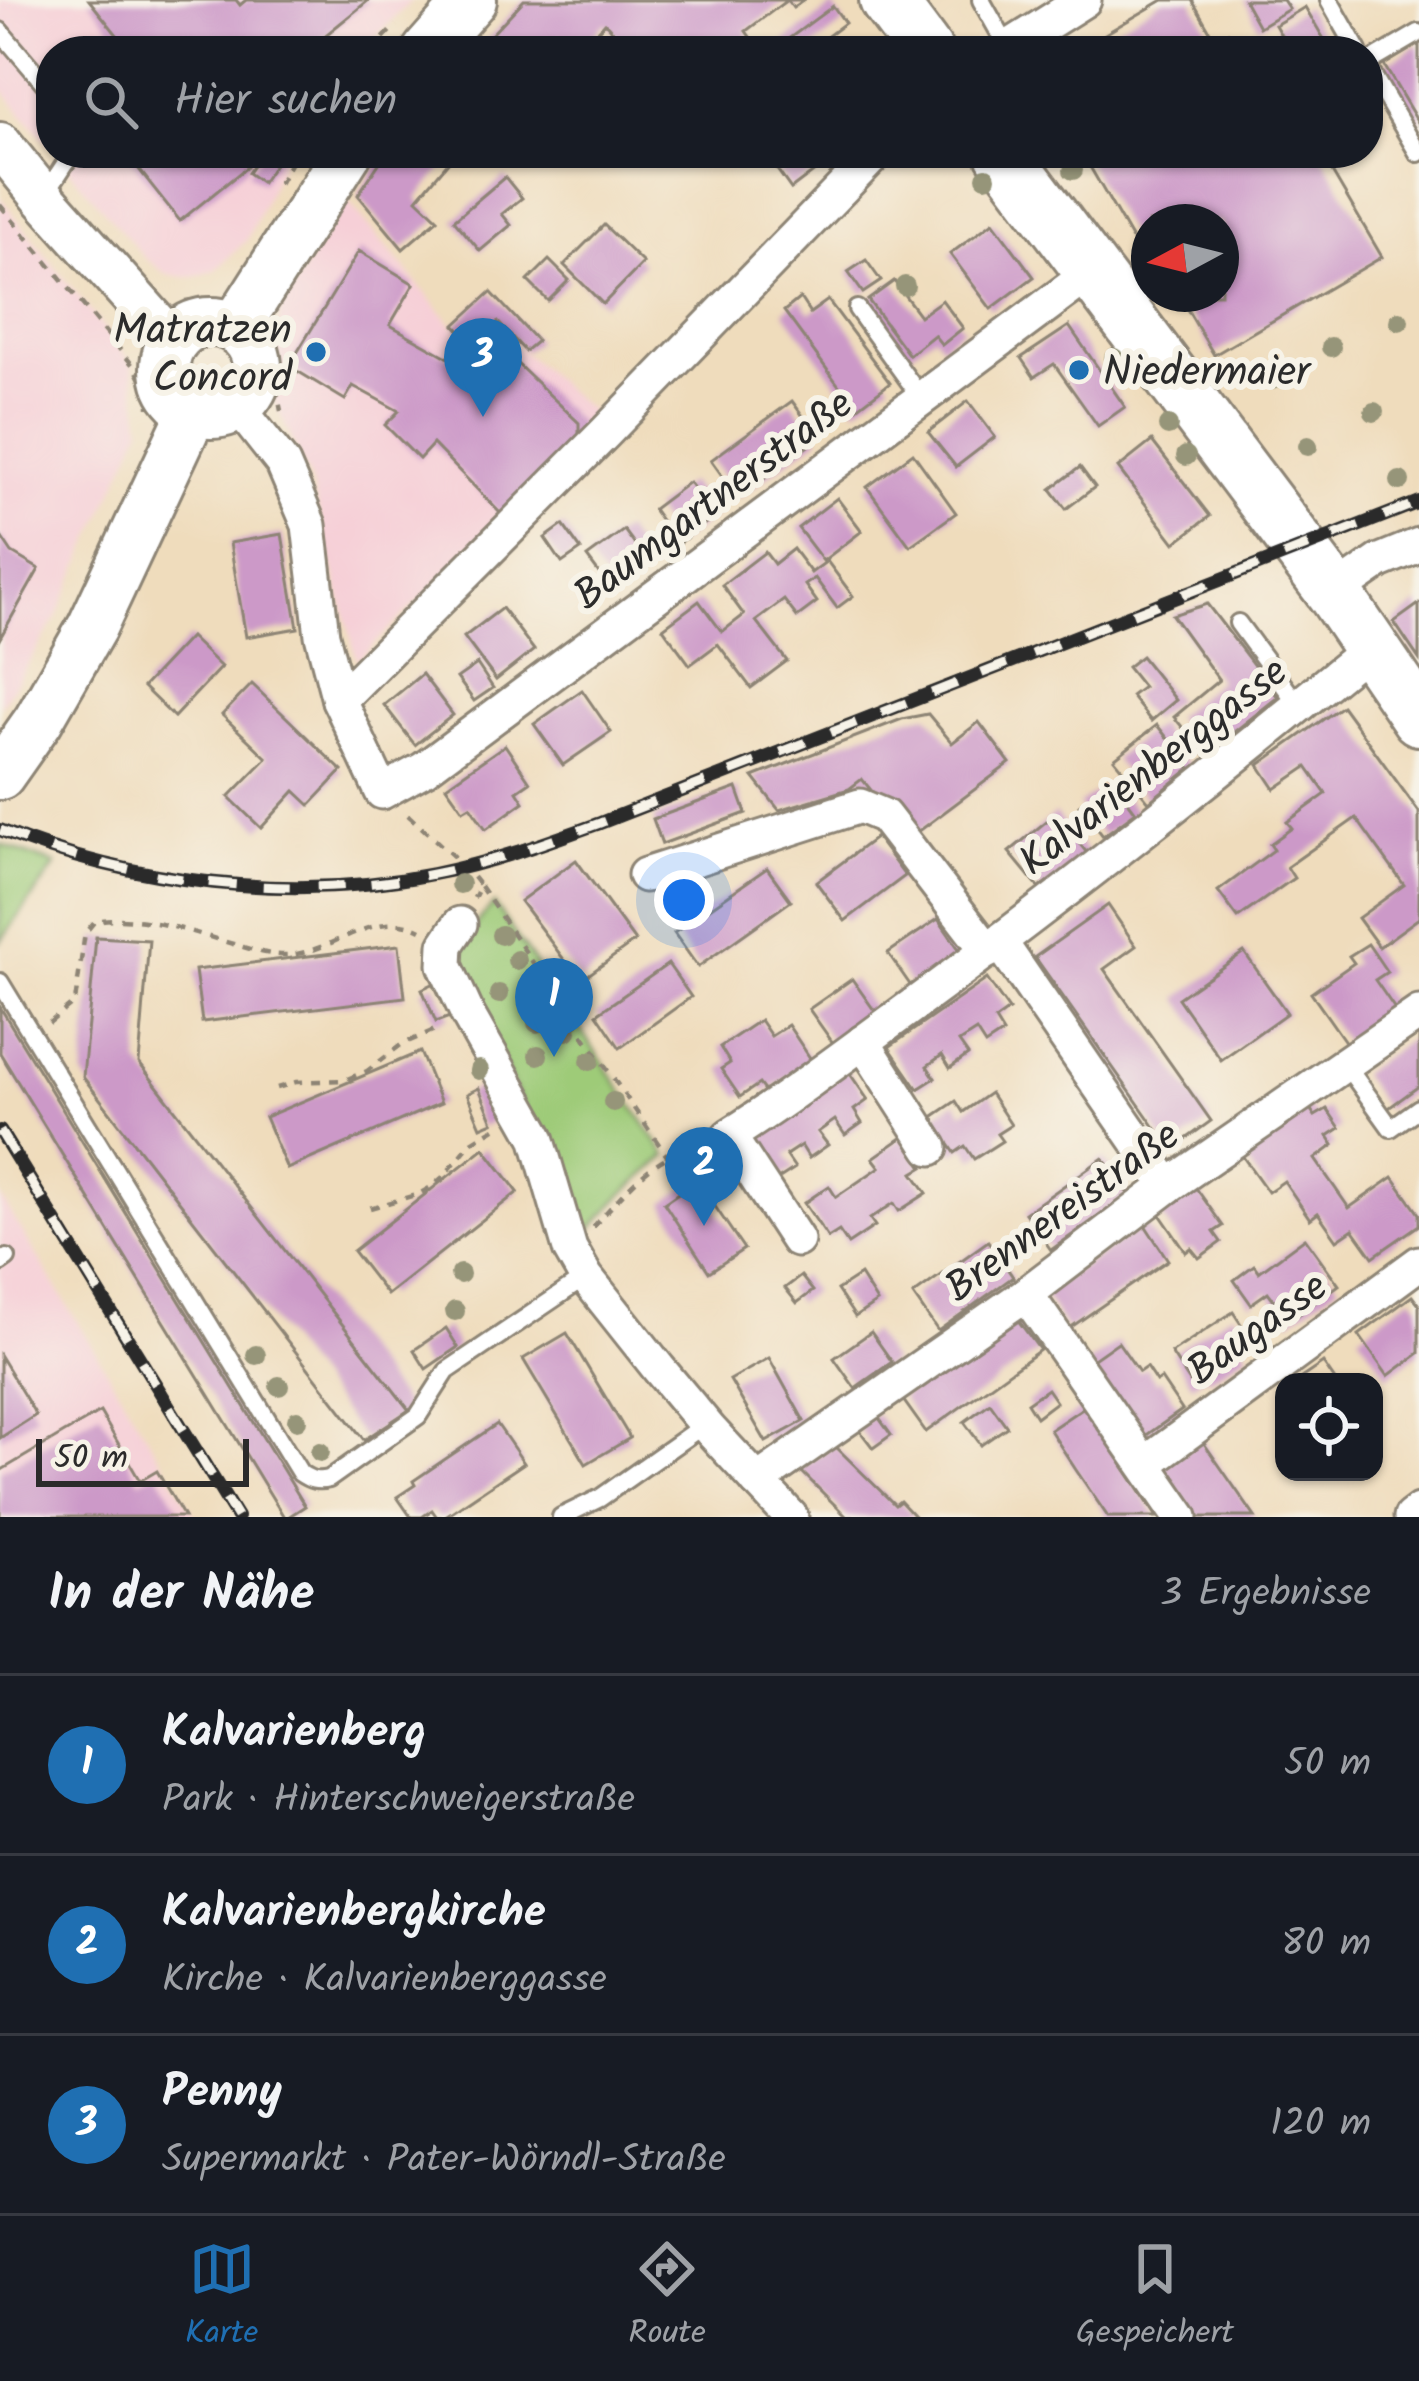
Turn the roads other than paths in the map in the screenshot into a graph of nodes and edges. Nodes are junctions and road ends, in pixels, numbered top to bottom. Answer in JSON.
{"nodes":[{"id":1,"x":472,"y":0,"type":"edge"},
{"id":2,"x":887,"y":0,"type":"edge"},
{"id":3,"x":980,"y":0,"type":"edge"},
{"id":4,"x":1084,"y":0,"type":"edge"},
{"id":5,"x":1329,"y":0,"type":"edge"},
{"id":6,"x":0,"y":31,"type":"edge"},
{"id":7,"x":1419,"y":32,"type":"edge"},
{"id":8,"x":440,"y":36,"type":"edge"},
{"id":9,"x":914,"y":36,"type":"edge"},
{"id":10,"x":998,"y":36,"type":"edge"},
{"id":11,"x":1027,"y":36,"type":"edge"},
{"id":12,"x":1349,"y":36,"type":"edge"},
{"id":13,"x":1383,"y":55,"type":"edge"},
{"id":14,"x":36,"y":73,"type":"edge"},
{"id":15,"x":1383,"y":91,"type":"edge"},
{"id":16,"x":0,"y":144,"type":"edge"},
{"id":17,"x":1418,"y":153,"type":"edge"},
{"id":18,"x":62,"y":168,"type":"edge"},
{"id":19,"x":337,"y":168,"type":"edge"},
{"id":20,"x":861,"y":168,"type":"edge"},
{"id":21,"x":1014,"y":168,"type":"edge"},
{"id":22,"x":43,"y":197,"type":"junction"},
{"id":23,"x":1093,"y":271,"type":"junction"},
{"id":24,"x":856,"y":309,"type":"dead end"},
{"id":25,"x":235,"y":328,"type":"junction"},
{"id":26,"x":173,"y":342,"type":"junction"},
{"id":27,"x":922,"y":399,"type":"junction"},
{"id":28,"x":215,"y":409,"type":"junction"},
{"id":29,"x":1419,"y":545,"type":"edge"},
{"id":30,"x":1334,"y":593,"type":"junction"},
{"id":31,"x":1238,"y":623,"type":"dead end"},
{"id":32,"x":1370,"y":648,"type":"junction"},
{"id":33,"x":339,"y":700,"type":"junction"},
{"id":34,"x":1299,"y":706,"type":"junction"},
{"id":35,"x":1419,"y":718,"type":"edge"},
{"id":36,"x":0,"y":775,"type":"edge"},
{"id":37,"x":645,"y":874,"type":"dead end"},
{"id":38,"x":453,"y":935,"type":"road end"},
{"id":39,"x":994,"y":946,"type":"junction"},
{"id":40,"x":0,"y":982,"type":"edge"},
{"id":41,"x":1419,"y":1013,"type":"edge"},
{"id":42,"x":863,"y":1042,"type":"junction"},
{"id":43,"x":1345,"y":1064,"type":"junction"},
{"id":44,"x":1419,"y":1108,"type":"edge"},
{"id":45,"x":931,"y":1148,"type":"dead end"},
{"id":46,"x":1168,"y":1186,"type":"junction"},
{"id":47,"x":796,"y":1240,"type":"dead end"},
{"id":48,"x":578,"y":1263,"type":"junction"},
{"id":49,"x":1419,"y":1263,"type":"edge"},
{"id":50,"x":1026,"y":1294,"type":"junction"},
{"id":51,"x":705,"y":1424,"type":"junction"},
{"id":52,"x":1146,"y":1463,"type":"junction"},
{"id":53,"x":757,"y":1481,"type":"junction"},
{"id":54,"x":1419,"y":1511,"type":"edge"},
{"id":55,"x":561,"y":1517,"type":"edge"},
{"id":56,"x":791,"y":1517,"type":"edge"},
{"id":57,"x":1181,"y":1517,"type":"edge"},
{"id":58,"x":1411,"y":1517,"type":"edge"}],
"edges":[{"from":1,"to":8,"type":"main road"},
{"from":2,"to":9,"type":"main road"},
{"from":3,"to":10,"type":"lane"},
{"from":4,"to":11,"type":"street"},
{"from":5,"to":12,"type":"lane"},
{"from":6,"to":14,"type":"lane"},
{"from":7,"to":13,"type":"lane"},
{"from":15,"to":17,"type":"lane"},
{"from":16,"to":22,"type":"street"},
{"from":18,"to":22,"type":"lane"},
{"from":19,"to":25,"type":"main road"},
{"from":20,"to":33,"type":"street"},
{"from":21,"to":23,"type":"main road"},
{"from":22,"to":26,"type":"street"},
{"from":23,"to":27,"type":"street","name":"Baumgartnerstraße"},
{"from":23,"to":30,"type":"main road"},
{"from":24,"to":27,"type":"lane"},
{"from":25,"to":26,"type":"main road"},
{"from":25,"to":28,"type":"main road"},
{"from":26,"to":28,"type":"main road"},
{"from":27,"to":33,"type":"street","name":"Baumgartnerstraße"},
{"from":28,"to":33,"type":"street"},
{"from":28,"to":36,"type":"main road"},
{"from":29,"to":30,"type":"street"},
{"from":30,"to":32,"type":"main road"},
{"from":31,"to":34,"type":"lane"},
{"from":32,"to":34,"type":"street","name":"Kalvarienberggasse"},
{"from":32,"to":35,"type":"main road"},
{"from":34,"to":39,"type":"street","name":"Kalvarienberggasse"},
{"from":37,"to":39,"type":"street"},
{"from":38,"to":48,"type":"street"},
{"from":39,"to":42,"type":"street","name":"Kalvarienberggasse"},
{"from":39,"to":46,"type":"street"},
{"from":40,"to":48,"type":"lane"},
{"from":41,"to":43,"type":"street","name":"Brennereistraße"},
{"from":42,"to":45,"type":"street"},
{"from":42,"to":47,"type":"street","name":"Kalvarienberggasse"},
{"from":43,"to":44,"type":"lane"},
{"from":43,"to":46,"type":"street","name":"Brennereistraße"},
{"from":46,"to":50,"type":"street","name":"Brennereistraße"},
{"from":48,"to":51,"type":"street"},
{"from":49,"to":52,"type":"street","name":"Baugasse"},
{"from":50,"to":52,"type":"street"},
{"from":50,"to":53,"type":"street","name":"Brennereistraße"},
{"from":51,"to":53,"type":"street"},
{"from":51,"to":55,"type":"lane"},
{"from":52,"to":57,"type":"street"},
{"from":53,"to":56,"type":"street"},
{"from":54,"to":58,"type":"street"}]}
